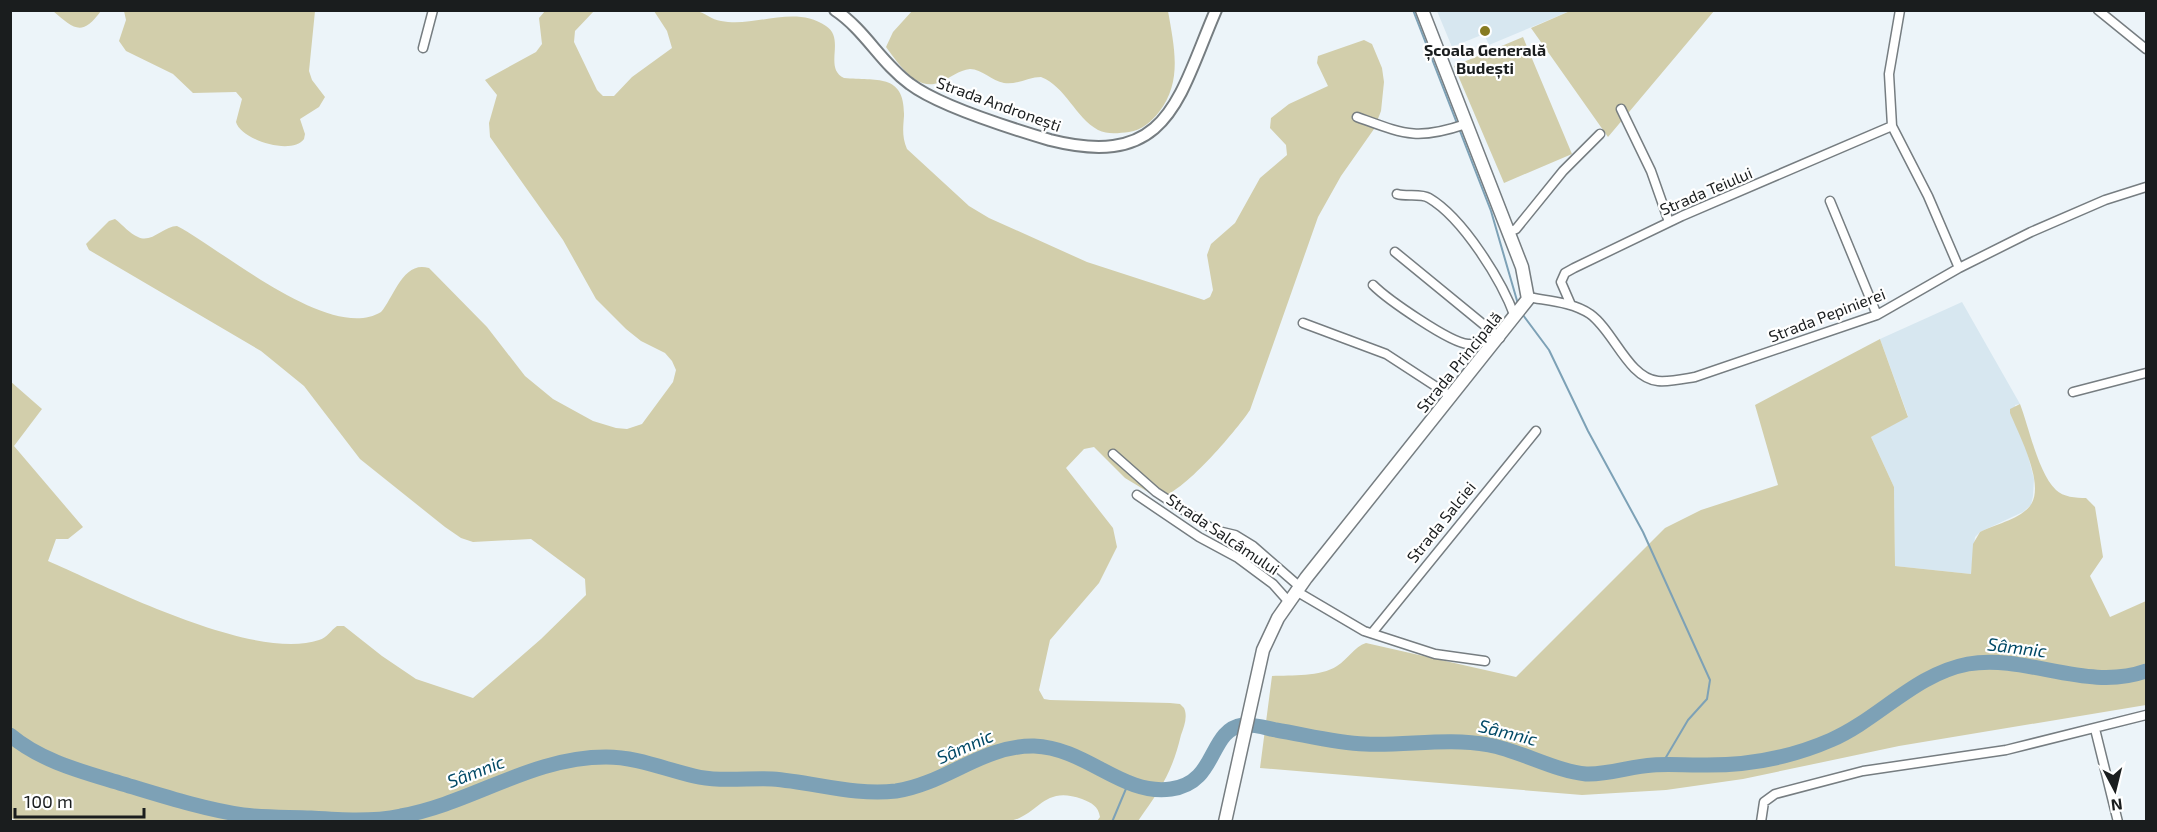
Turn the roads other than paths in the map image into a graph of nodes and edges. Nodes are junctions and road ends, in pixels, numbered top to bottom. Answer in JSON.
{"nodes":[{"id":1,"x":433,"y":10,"type":"edge"},
{"id":2,"x":835,"y":10,"type":"edge"},
{"id":3,"x":1216,"y":10,"type":"edge"},
{"id":4,"x":1422,"y":10,"type":"edge"},
{"id":5,"x":1900,"y":10,"type":"edge"},
{"id":6,"x":2098,"y":10,"type":"edge"},
{"id":7,"x":423,"y":48,"type":"dead end"},
{"id":8,"x":2146,"y":50,"type":"edge"},
{"id":9,"x":1621,"y":109,"type":"dead end"},
{"id":10,"x":1357,"y":117,"type":"dead end"},
{"id":11,"x":1465,"y":125,"type":"junction"},
{"id":12,"x":1892,"y":126,"type":"junction"},
{"id":13,"x":1600,"y":134,"type":"dead end"},
{"id":14,"x":2146,"y":187,"type":"edge"},
{"id":15,"x":1397,"y":194,"type":"dead end"},
{"id":16,"x":1830,"y":201,"type":"dead end"},
{"id":17,"x":1669,"y":222,"type":"junction"},
{"id":18,"x":1512,"y":231,"type":"junction"},
{"id":19,"x":1395,"y":252,"type":"dead end"},
{"id":20,"x":1959,"y":268,"type":"junction"},
{"id":21,"x":1373,"y":285,"type":"dead end"},
{"id":22,"x":1527,"y":299,"type":"junction"},
{"id":23,"x":1571,"y":305,"type":"junction"},
{"id":24,"x":1877,"y":315,"type":"junction"},
{"id":25,"x":1516,"y":316,"type":"junction"},
{"id":26,"x":1304,"y":323,"type":"dead end"},
{"id":27,"x":1500,"y":338,"type":"junction"},
{"id":28,"x":2146,"y":373,"type":"edge"},
{"id":29,"x":2073,"y":393,"type":"dead end"},
{"id":30,"x":1452,"y":397,"type":"junction"},
{"id":31,"x":1536,"y":431,"type":"dead end"},
{"id":32,"x":1113,"y":454,"type":"dead end"},
{"id":33,"x":1137,"y":495,"type":"dead end"},
{"id":34,"x":1295,"y":593,"type":"junction"},
{"id":35,"x":1372,"y":633,"type":"junction"},
{"id":36,"x":1485,"y":662,"type":"dead end"},
{"id":37,"x":2146,"y":716,"type":"edge"},
{"id":38,"x":2096,"y":729,"type":"junction"},
{"id":39,"x":1225,"y":822,"type":"edge"},
{"id":40,"x":1761,"y":822,"type":"edge"},
{"id":41,"x":2118,"y":822,"type":"edge"}],
"edges":[{"from":1,"to":7,"type":"street"},
{"from":2,"to":3,"type":"street","name":"Strada Andronești"},
{"from":4,"to":11,"type":"main road"},
{"from":5,"to":12,"type":"street"},
{"from":6,"to":8,"type":"street"},
{"from":9,"to":17,"type":"street"},
{"from":10,"to":11,"type":"street"},
{"from":11,"to":18,"type":"main road"},
{"from":12,"to":17,"type":"street","name":"Strada Teiului"},
{"from":12,"to":20,"type":"street"},
{"from":13,"to":18,"type":"street"},
{"from":14,"to":20,"type":"street","name":"Strada Pepinierei"},
{"from":15,"to":25,"type":"street"},
{"from":16,"to":24,"type":"street"},
{"from":17,"to":23,"type":"street","name":"Strada Teiului"},
{"from":18,"to":22,"type":"main road"},
{"from":19,"to":27,"type":"street"},
{"from":20,"to":24,"type":"street","name":"Strada Pepinierei"},
{"from":21,"to":27,"type":"street"},
{"from":22,"to":23,"type":"street","name":"Strada Pepinierei"},
{"from":22,"to":25,"type":"main road","name":"Strada Principală"},
{"from":23,"to":24,"type":"street","name":"Strada Pepinierei"},
{"from":25,"to":27,"type":"main road","name":"Strada Principală"},
{"from":26,"to":30,"type":"street"},
{"from":27,"to":30,"type":"main road","name":"Strada Principală"},
{"from":28,"to":29,"type":"street"},
{"from":30,"to":34,"type":"main road","name":"Strada Principală"},
{"from":31,"to":35,"type":"street","name":"Strada Salciei"},
{"from":32,"to":34,"type":"street"},
{"from":33,"to":34,"type":"street","name":"Strada Salcâmului"},
{"from":34,"to":35,"type":"street"},
{"from":34,"to":39,"type":"main road","name":"Strada Principală"},
{"from":35,"to":36,"type":"street"},
{"from":37,"to":38,"type":"street"},
{"from":38,"to":40,"type":"street"},
{"from":38,"to":41,"type":"street"}]}
